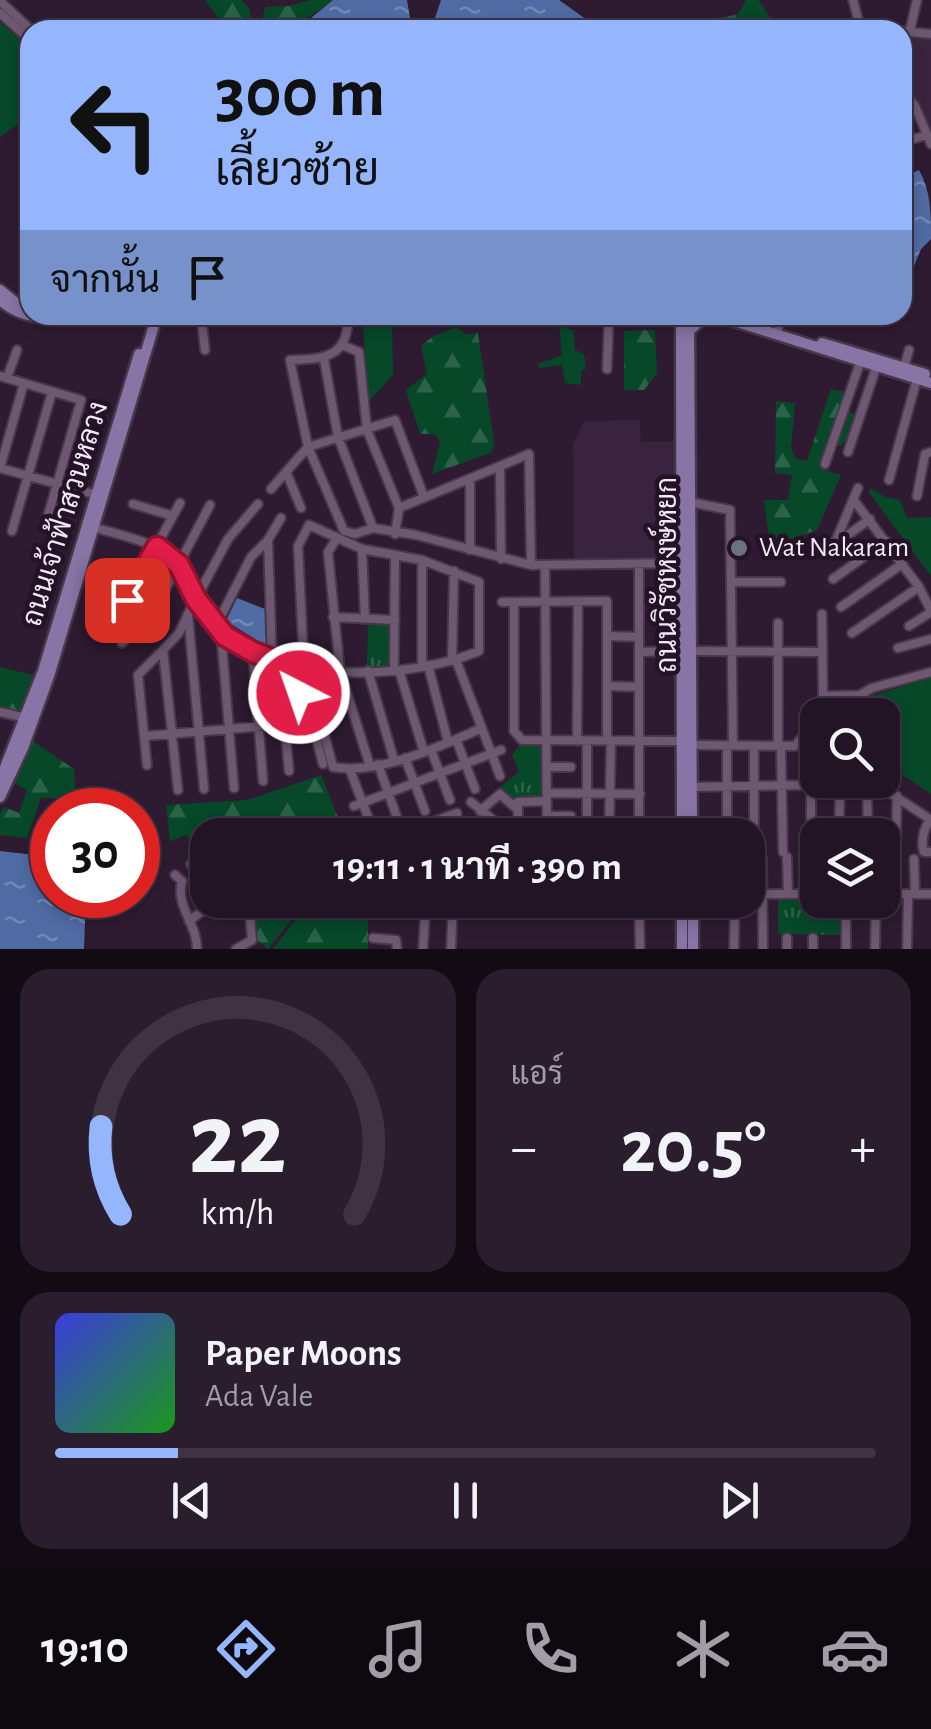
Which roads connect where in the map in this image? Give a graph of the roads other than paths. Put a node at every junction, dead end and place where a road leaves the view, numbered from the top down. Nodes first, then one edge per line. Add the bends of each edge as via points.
1 (0, 1) edge
2 (0, 13) edge
3 (20, 20) edge
4 (20, 31) edge
5 (912, 102) edge
6 (929, 139) edge
7 (151, 325) edge
8 (151, 325) edge
9 (202, 325) edge
10 (348, 325) edge
11 (609, 325) edge
12 (683, 325) edge
13 (747, 325) edge
14 (766, 325) edge
15 (779, 325) edge
16 (778, 329) junction
17 (342, 345) junction
18 (16, 350) dead end
19 (205, 350) dead end
20 (909, 350) dead end
21 (324, 359) junction
22 (860, 362) junction
23 (876, 368) junction
24 (904, 368) junction
25 (607, 369) dead end
26 (3, 378) edge
27 (917, 378) junction
28 (931, 379) edge
29 (24, 383) junction
30 (52, 392) junction
31 (367, 430) junction
32 (338, 437) junction
33 (685, 438) junction
34 (308, 447) junction
35 (848, 452) dead end
36 (931, 452) edge
37 (824, 464) dead end
38 (500, 466) junction
39 (0, 468) edge
40 (287, 474) junction
41 (28, 476) junction
42 (470, 480) junction
43 (890, 480) dead end
44 (56, 484) junction
45 (858, 488) dead end
46 (271, 489) dead end
47 (94, 494) junction
48 (917, 496) dead end
49 (424, 497) junction
50 (854, 499) junction
51 (690, 502) junction
52 (180, 503) dead end
53 (133, 504) dead end
54 (210, 504) dead end
55 (258, 504) dead end
56 (302, 508) dead end
57 (399, 508) junction
58 (173, 516) junction
59 (281, 518) dead end
60 (47, 519) dead end
61 (870, 519) junction
62 (94, 527) junction
63 (373, 528) junction
64 (12, 531) dead end
65 (395, 534) junction
66 (337, 538) junction
67 (268, 540) junction
68 (886, 542) junction
69 (834, 544) junction
70 (157, 547) junction
71 (362, 548) junction
72 (470, 550) junction
73 (824, 552) dead end
74 (395, 557) junction
75 (501, 559) junction
76 (422, 560) junction
77 (682, 563) junction
78 (639, 564) junction
79 (902, 564) junction
80 (179, 565) junction
81 (531, 565) junction
82 (546, 565) junction
83 (112, 569) dead end
84 (454, 571) junction
85 (74, 578) junction
86 (139, 578) junction
87 (834, 579) dead end
88 (731, 582) junction
89 (781, 582) dead end
90 (919, 587) junction
91 (97, 595) dead end
92 (196, 599) junction
93 (502, 602) dead end
94 (514, 602) junction
95 (545, 602) junction
96 (578, 602) junction
97 (686, 603) junction
98 (121, 605) junction
99 (841, 607) dead end
100 (931, 612) edge
101 (188, 614) junction
102 (822, 614) dead end
103 (334, 617) junction
104 (365, 620) junction
105 (395, 620) junction
106 (778, 623) dead end
107 (909, 626) dead end
108 (219, 629) junction
109 (852, 633) dead end
110 (608, 636) junction
111 (639, 637) junction
112 (931, 639) edge
113 (898, 648) dead end
114 (163, 650) junction
115 (733, 650) junction
116 (777, 650) junction
117 (686, 651) junction
118 (253, 652) junction
119 (639, 652) junction
120 (822, 652) junction
121 (454, 661) junction
122 (287, 663) junction
123 (425, 666) junction
124 (397, 670) junction
125 (340, 671) junction
126 (368, 671) junction
127 (931, 672) edge
128 (608, 686) junction
129 (639, 687) junction
130 (823, 696) joint
131 (0, 712) edge
132 (26, 718) junction
133 (312, 722) junction
134 (285, 724) junction
135 (258, 726) junction
136 (228, 728) junction
137 (480, 729) junction
138 (200, 731) junction
139 (171, 734) junction
140 (145, 736) junction
141 (800, 739) edge
142 (452, 741) junction
143 (547, 741) junction
144 (577, 741) junction
145 (587, 741) junction
146 (609, 741) junction
147 (639, 741) junction
148 (686, 743) junction
149 (730, 748) junction
150 (780, 748) junction
151 (501, 750) dead end
152 (428, 751) junction
153 (754, 751) dead end
154 (491, 755) junction
155 (405, 758) junction
156 (394, 760) junction
157 (147, 764) dead end
158 (323, 764) dead end
159 (465, 764) junction
160 (374, 765) junction
161 (547, 768) junction
162 (571, 768) dead end
163 (350, 770) junction
164 (289, 771) dead end
165 (440, 774) junction
166 (500, 776) dead end
167 (0, 780) edge
168 (263, 781) dead end
169 (414, 783) junction
170 (781, 785) junction
171 (800, 785) edge
172 (691, 786) junction
173 (727, 786) junction
174 (754, 786) junction
175 (234, 788) dead end
176 (474, 788) dead end
177 (204, 789) dead end
178 (178, 790) dead end
179 (388, 792) junction
180 (588, 793) junction
181 (610, 794) junction
182 (640, 794) junction
183 (0, 797) edge
184 (546, 797) junction
185 (900, 798) edge
186 (450, 800) dead end
187 (471, 802) dead end
188 (358, 805) junction
189 (687, 808) junction
190 (518, 810) junction
191 (425, 811) dead end
192 (480, 811) junction
193 (547, 816) joint
194 (571, 816) dead end
195 (365, 818) edge
196 (398, 818) edge
197 (490, 818) edge
198 (517, 818) edge
199 (588, 818) edge
200 (609, 818) edge
201 (639, 818) edge
202 (685, 818) edge
203 (689, 818) edge
204 (726, 818) edge
205 (754, 818) edge
206 (931, 819) edge
207 (931, 852) edge
208 (914, 859) dead end
209 (174, 875) dead end
210 (765, 894) edge
211 (788, 894) junction
212 (800, 894) edge
213 (900, 894) edge
214 (911, 894) junction
215 (931, 894) edge
216 (195, 918) edge
217 (250, 918) edge
218 (425, 918) edge
219 (452, 918) edge
220 (639, 918) edge
221 (682, 918) edge
222 (693, 918) edge
223 (735, 918) edge
224 (763, 918) edge
225 (846, 918) edge
226 (876, 918) edge
227 (190, 922) junction
228 (373, 938) dead end
229 (787, 938) dead end
230 (813, 938) dead end
231 (201, 948) edge
232 (236, 949) edge
233 (397, 949) edge
234 (423, 949) edge
235 (450, 949) edge
236 (640, 949) edge
237 (682, 949) edge
238 (693, 949) edge
239 (734, 949) edge
240 (762, 949) edge
241 (787, 949) edge
242 (813, 949) edge
243 (846, 949) edge
244 (875, 949) edge
245 (907, 949) edge

1 - 3 street
2 - 4 street
5 - 6 street
7 - 47 main road, ถนนเจ้าฟ้าสวนหลวง
8 - 62 main road, ถนนเจ้าฟ้าสวนหลวง
9 - 19 street
10 - 17 street
11 - 25 street
12 - 33 main road, ถนนวิรัชหงษ์หยก
13 - 22 main road
14 - 16 main road
15 - 16 street
16 - 24 main road
17 - 21 street
17 - 31 street via 359,352
18 - 26 street
20 - 24 street
21 - 32 street
21 - 34 street via 290,360
22 - 23 main road
22 - 37 street
23 - 27 main road
23 - 35 street
24 - 28 main road
26 - 29 street
27 - 28 main road
27 - 43 street
29 - 30 street
29 - 39 street
30 - 41 street
30 - 44 street via 81,400
31 - 32 street
31 - 49 street via 395,420
31 - 57 street
32 - 34 street
32 - 63 street
33 - 51 main road, ถนนวิรัชหงษ์หยก
33 - 77 main road, ถนนวิรัชหงษ์หยก
34 - 40 street
34 - 63 street via 344,531
36 - 48 street via 925,454
38 - 42 street
38 - 75 street
38 - 81 street via 530,454
39 - 41 street
40 - 46 street
40 - 56 street
41 - 44 street
41 - 64 street
42 - 49 street
42 - 72 street
44 - 47 street
44 - 60 street
45 - 50 street
47 - 85 main road, ถนนเจ้าฟ้าสวนหลวง
49 - 57 street
50 - 61 street
50 - 69 street
51 - 88 street via 730,510
51 - 97 main road, ถนนวิรัชหงษ์หยก
52 - 58 street
53 - 58 street
54 - 80 street
55 - 92 street via 228,539
57 - 65 street
58 - 70 street
59 - 67 street
61 - 68 street
61 - 69 street
62 - 70 street
62 - 85 main road, ถนนเจ้าฟ้าสวนหลวง
63 - 65 street
65 - 72 street
66 - 71 street
66 - 103 street via 328,552
66 - 122 street via 310,526 298,546
67 - 108 street via 251,557
67 - 122 street
68 - 79 street
68 - 87 street
69 - 73 street
70 - 80 street
70 - 86 street
71 - 74 street
71 - 104 street
72 - 75 street
74 - 76 street
74 - 105 street
75 - 81 street
76 - 84 street
76 - 123 street
77 - 78 street
77 - 97 main road, ถนนวิรัชหงษ์หยก
78 - 82 street
78 - 111 street
79 - 90 street
79 - 99 street
80 - 92 street
80 - 98 street via 151,617 122,644 113,612
81 - 82 street
82 - 95 street
83 - 86 street
84 - 121 street
84 - 121 street via 479,582 479,651
85 - 132 main road, ถนนเจ้าฟ้าสวนหลวง
85 - 183 main road, ถนนเจ้าฟ้าสวนหลวง via 49,676
86 - 98 street
88 - 89 street
88 - 115 street
90 - 100 street
90 - 109 street
91 - 98 street
92 - 101 street
92 - 108 street
93 - 94 street
94 - 95 street
94 - 143 street via 514,731 522,740
95 - 96 street
95 - 143 street
96 - 110 street via 608,601
96 - 144 street
97 - 117 main road, ถนนวิรัชหงษ์หยก
100 - 107 street
101 - 114 street
101 - 138 street
102 - 120 street
103 - 104 street
103 - 125 street
104 - 105 street
105 - 124 street
106 - 116 street
108 - 118 street
108 - 136 street
110 - 111 street
110 - 128 street
111 - 119 street
112 - 113 street
114 - 139 street
114 - 140 street via 138,675
115 - 116 street
115 - 117 street
115 - 149 street
116 - 120 street
116 - 150 street
117 - 119 street
117 - 148 main road, ถนนวิรัชหงษ์หยก
118 - 122 street
118 - 135 street
119 - 129 street
120 - 130 street
121 - 123 street
121 - 137 street
122 - 125 street
122 - 133 street
122 - 134 street
122 - 163 street via 321,722 333,767
123 - 124 street
123 - 142 street
124 - 126 street
124 - 152 street
125 - 126 street
125 - 160 street
126 - 156 street
127 - 130 street via 860,695
128 - 129 street
128 - 146 street
129 - 147 street
131 - 132 street
132 - 167 main road, ถนนเจ้าฟ้าสวนหลวง
133 - 134 street
133 - 158 street
134 - 135 street
134 - 164 street
135 - 136 street
135 - 168 street
136 - 138 street
136 - 175 street
137 - 142 street
137 - 154 street
138 - 139 street
138 - 177 street
139 - 140 street
139 - 178 street
140 - 157 street
141 - 150 street
142 - 152 street
142 - 159 street
143 - 144 street
143 - 161 street
144 - 145 street
145 - 146 street
145 - 180 street
146 - 147 street
146 - 181 street
147 - 148 street
147 - 182 street
148 - 149 street
148 - 172 main road, ถนนวิรัชหงษ์หยก
148 - 189 main road, ถนนวิรัชหงษ์หยก
149 - 150 street
149 - 173 street
150 - 170 street
151 - 154 street
152 - 155 street
152 - 165 street
153 - 174 street
154 - 159 street
154 - 166 street
155 - 156 street
155 - 169 street
156 - 160 street
159 - 165 street
159 - 176 street
160 - 163 street
160 - 179 street
161 - 162 street
161 - 184 street
163 - 188 street
165 - 169 street
165 - 186 street
169 - 179 street
169 - 191 street
170 - 171 street
170 - 174 street
170 - 211 street
172 - 173 street
172 - 189 main road, ถนนวิรัชหงษ์หยก
173 - 174 street
173 - 204 street
174 - 205 street
179 - 188 street
179 - 196 street
180 - 181 street
180 - 184 street
180 - 199 street
181 - 182 street
181 - 200 street
182 - 201 street
184 - 190 street via 518,802
184 - 193 street
185 - 206 street
187 - 192 street
188 - 195 street
189 - 202 main road, ถนนวิรัชหงษ์หยก
189 - 203 main road, ถนนวิรัชหงษ์หยก
190 - 192 street via 500,794
190 - 198 street
192 - 197 street
193 - 194 street
206 - 207 street via 922,848
208 - 214 street
209 - 227 street via 182,880 178,896
210 - 211 street
211 - 212 street
213 - 214 street
214 - 215 street
214 - 245 street
216 - 227 street
217 - 232 street via 252,940
218 - 234 street
219 - 235 street
220 - 236 street
221 - 237 main road
222 - 238 main road
223 - 239 street
224 - 240 street
225 - 243 street
226 - 244 street
227 - 231 street
228 - 233 street via 396,940
229 - 241 street
230 - 242 street

